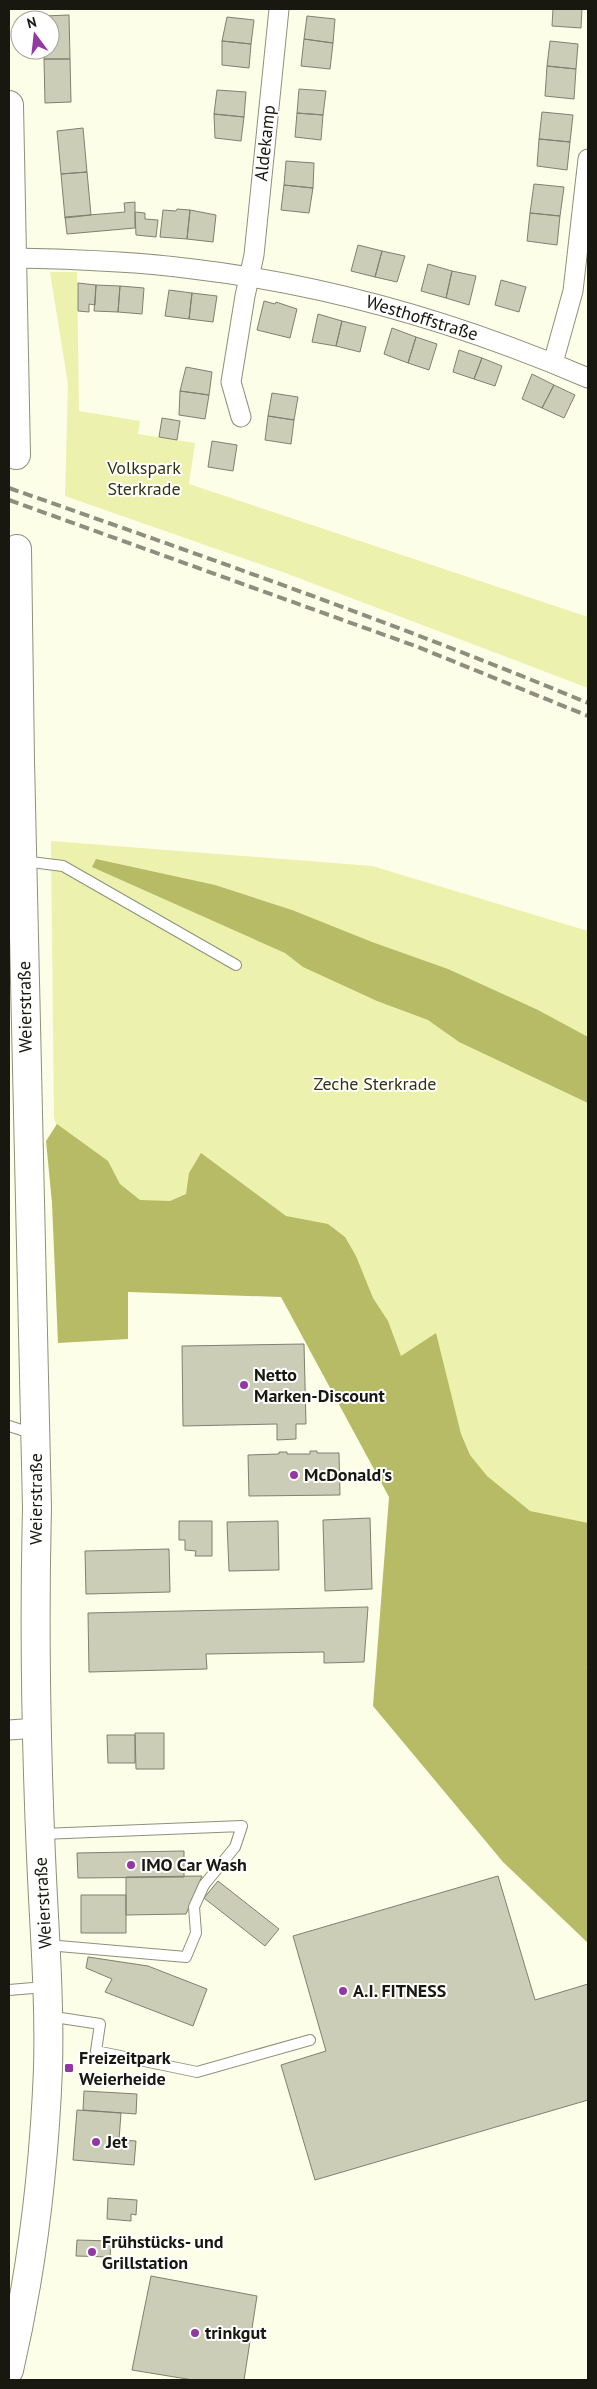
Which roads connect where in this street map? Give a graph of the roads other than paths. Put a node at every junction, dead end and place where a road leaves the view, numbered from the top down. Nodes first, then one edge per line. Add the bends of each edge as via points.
1 (279, 9) edge
2 (9, 105) edge
3 (588, 159) edge
4 (12, 258) junction
5 (250, 277) junction
6 (553, 363) junction
7 (588, 378) edge
8 (241, 417) dead end
9 (16, 455) dead end
10 (17, 549) dead end
11 (22, 860) junction
12 (236, 965) dead end
13 (9, 1426) edge
14 (35, 1434) junction
15 (37, 1728) junction
16 (9, 1730) edge
17 (40, 1834) junction
18 (46, 1945) junction
19 (47, 1987) junction
20 (9, 1990) edge
21 (47, 2016) junction
22 (310, 2040) dead end
23 (9, 2370) edge

1 - 5 street, Aldekamp
2 - 4 main road
3 - 6 street via 573,291
4 - 5 street, Westhoffstraße via 101,260
4 - 9 main road
5 - 6 street, Westhoffstraße via 355,298 421,316
5 - 8 street via 231,382
6 - 7 street, Westhoffstraße
10 - 11 main road, Weierstraße
11 - 12 lane via 63,866
11 - 14 main road, Weierstraße
13 - 14 lane, Weierstraße
14 - 15 main road, Weierstraße
15 - 16 street
15 - 17 main road, Weierstraße
17 - 18 main road, Weierstraße
17 - 18 lane via 242,1826 236,1847 204,1885 194,1907 196,1933 186,1957
18 - 19 main road, Weierstraße
19 - 20 lane
19 - 21 main road, Weierstraße
21 - 22 lane via 100,2024 96,2051 197,2072
21 - 23 main road, Weierstraße via 48,2066 42,2174 22,2308

